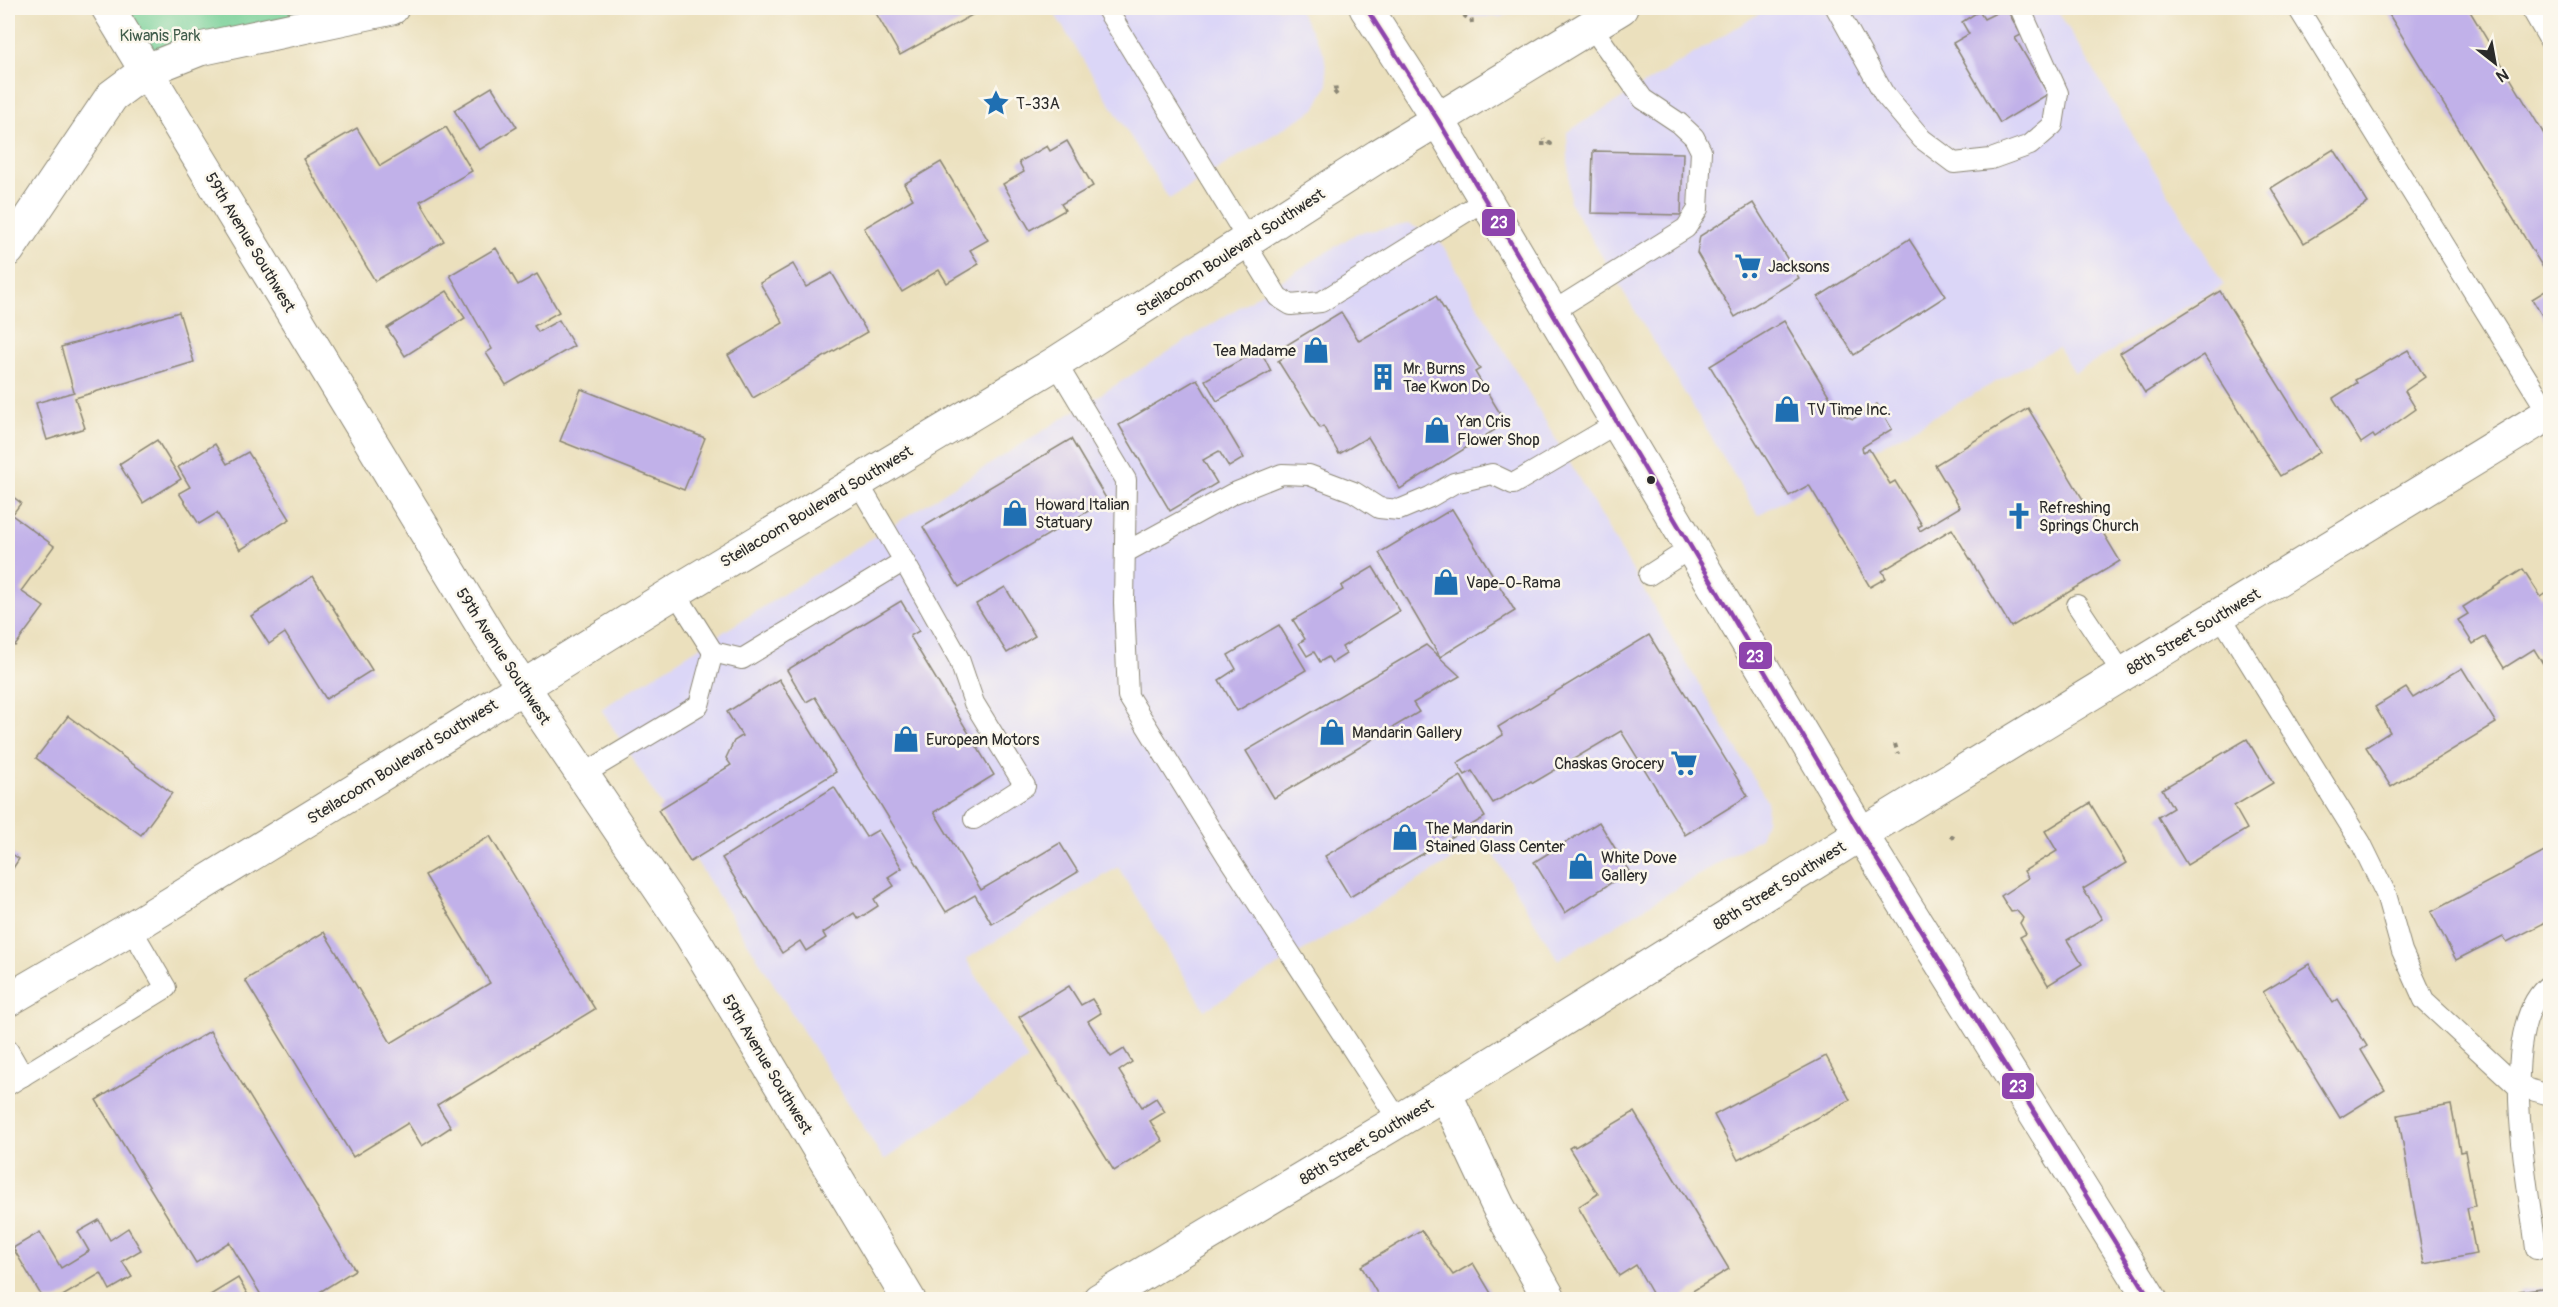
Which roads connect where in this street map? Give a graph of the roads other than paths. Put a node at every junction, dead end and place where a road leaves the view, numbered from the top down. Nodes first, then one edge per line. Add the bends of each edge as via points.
1 (108, 8) edge
2 (392, 8) edge
3 (1106, 8) edge
4 (1366, 8) edge
5 (1621, 8) edge
6 (1836, 8) edge
7 (2020, 8) edge
8 (2298, 8) edge
9 (2531, 8) edge
10 (1591, 26) junction
11 (2550, 41) edge
12 (147, 70) junction
13 (1438, 120) junction
14 (1485, 200) junction
15 (1246, 242) junction
16 (8, 250) edge
17 (1552, 312) junction
18 (1056, 363) junction
19 (2550, 414) edge
20 (1617, 423) junction
21 (857, 481) junction
22 (1691, 548) junction
23 (1126, 552) junction
24 (904, 561) junction
25 (1649, 575) dead end
26 (675, 591) junction
27 (2077, 605) dead end
28 (2220, 615) junction
29 (713, 652) junction
30 (2123, 674) junction
31 (522, 687) junction
32 (582, 775) junction
33 (974, 819) dead end
34 (1861, 834) junction
35 (131, 928) junction
36 (2550, 984) edge
37 (8, 1000) edge
38 (8, 1050) edge
39 (15, 1081) edge
40 (2517, 1086) junction
41 (1445, 1093) junction
42 (2550, 1095) edge
43 (1399, 1121) junction
44 (2536, 1249) dead end
45 (1110, 1297) edge
46 (909, 1299) edge
47 (1550, 1299) edge
48 (2151, 1299) edge

1 - 12 street, 59th Avenue Southwest
2 - 12 street via 200,49
3 - 15 lane
4 - 13 street
5 - 10 street, Steilacoom Boulevard Southwest
6 - 7 lane via 1884,94 1922,139 1954,163 1991,159 2030,145 2053,125 2058,93
8 - 19 lane
9 - 11 lane
10 - 13 street, Steilacoom Boulevard Southwest
10 - 17 lane via 1643,99 1694,137 1701,151 1698,210 1686,228
12 - 16 street via 112,96
12 - 31 street, 59th Avenue Southwest
13 - 14 street
13 - 15 street, Steilacoom Boulevard Southwest
14 - 15 lane via 1321,302 1291,305 1278,297
14 - 17 street
15 - 18 street, Steilacoom Boulevard Southwest
17 - 20 street
18 - 21 street, Steilacoom Boulevard Southwest
18 - 23 lane via 1126,480
19 - 28 street, 88th Street Southwest
20 - 22 street
20 - 23 lane via 1513,484 1492,474 1482,476 1454,483 1400,510 1379,508 1354,492 1310,475 1282,474 1232,494
21 - 24 lane
21 - 26 street, Steilacoom Boulevard Southwest
22 - 25 lane
22 - 34 street
23 - 43 lane via 1128,696
24 - 29 lane via 742,659
24 - 33 lane via 959,658 974,704 1025,786
26 - 29 lane
26 - 31 street, Steilacoom Boulevard Southwest
27 - 30 lane
28 - 30 street, 88th Street Southwest
28 - 40 lane via 2361,843 2386,894 2402,951 2424,1000
29 - 32 lane via 699,705
30 - 34 street, 88th Street Southwest
31 - 32 street, 59th Avenue Southwest
31 - 35 street, Steilacoom Boulevard Southwest
32 - 46 street, 59th Avenue Southwest via 691,935
34 - 41 street, 88th Street Southwest
34 - 48 street
35 - 37 street, Steilacoom Boulevard Southwest
35 - 39 lane via 166,988
36 - 40 lane via 2541,991 2520,1039
38 - 39 lane
40 - 42 lane
40 - 44 lane
41 - 43 street, 88th Street Southwest
41 - 47 street via 1498,1206
43 - 45 street, 88th Street Southwest

